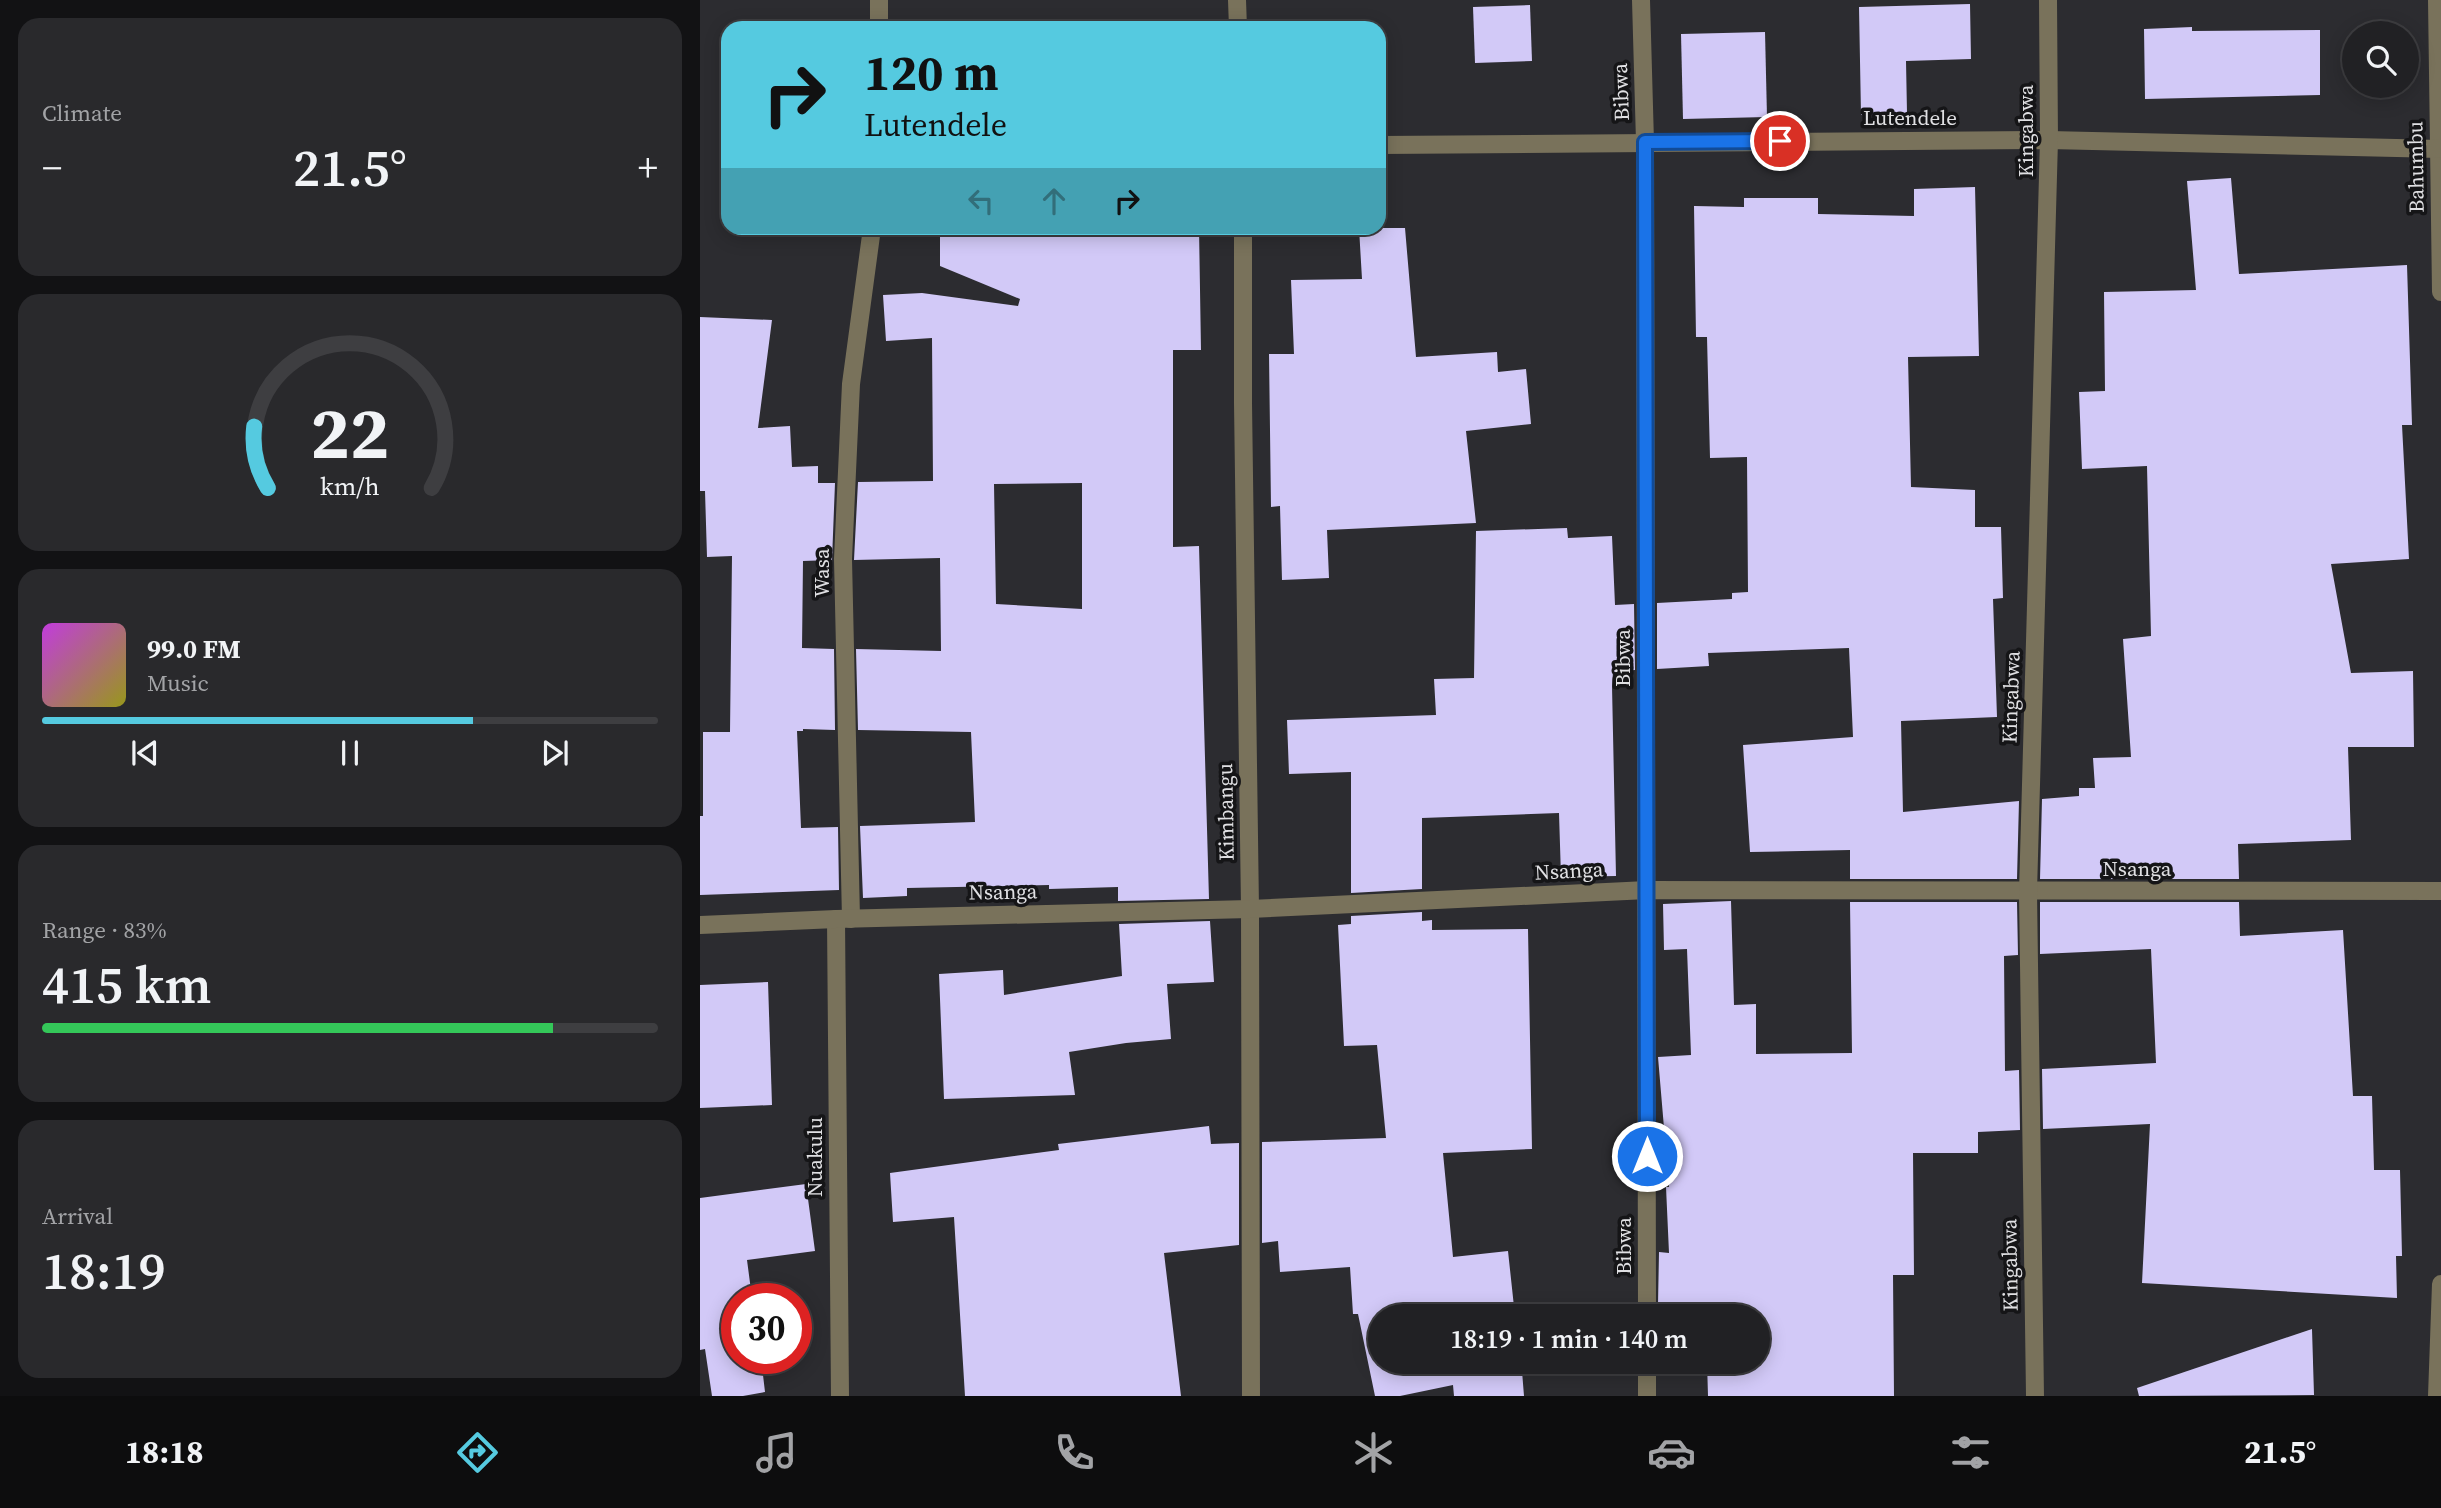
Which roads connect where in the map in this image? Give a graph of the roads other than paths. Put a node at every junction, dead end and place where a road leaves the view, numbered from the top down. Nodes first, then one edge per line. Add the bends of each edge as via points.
1 (879, 0) edge
2 (1237, 0) edge
3 (1641, 0) edge
4 (2048, 0) edge
5 (2437, 0) edge
6 (879, 21) edge
7 (1238, 21) edge
8 (2049, 140) junction
9 (1645, 142) junction
10 (1386, 145) edge
11 (2439, 149) edge
12 (871, 235) edge
13 (1243, 235) edge
14 (2441, 292) edge
15 (1647, 890) junction
16 (2441, 891) edge
17 (2028, 892) junction
18 (1250, 909) junction
19 (844, 919) junction
20 (700, 925) edge
21 (2441, 1284) edge
22 (1647, 1304) edge
23 (1647, 1374) edge
24 (840, 1396) edge
25 (1251, 1396) edge
26 (1647, 1396) edge
27 (2035, 1396) edge
28 (2437, 1396) edge

1 - 6 street
2 - 7 street
3 - 9 street, Bibwa
4 - 8 street, Kingabwa
5 - 11 street, Bahumbu
8 - 9 street, Lutendele
8 - 11 street, Lutendele
8 - 17 street, Kingabwa
9 - 10 street, Lutendele
9 - 15 street, Bibwa
11 - 14 street, Bahumbu
12 - 19 street, Wasa via 851,384 843,559
13 - 18 street, Kimbangu
15 - 17 street, Nsanga
15 - 18 street, Nsanga
15 - 22 street, Bibwa
16 - 17 street, Nsanga
17 - 27 street, Kingabwa
18 - 19 street, Nsanga
18 - 25 street, Kimbangu
19 - 20 street, Nsanga
19 - 24 street, Nuakulu
21 - 28 street
23 - 26 street

